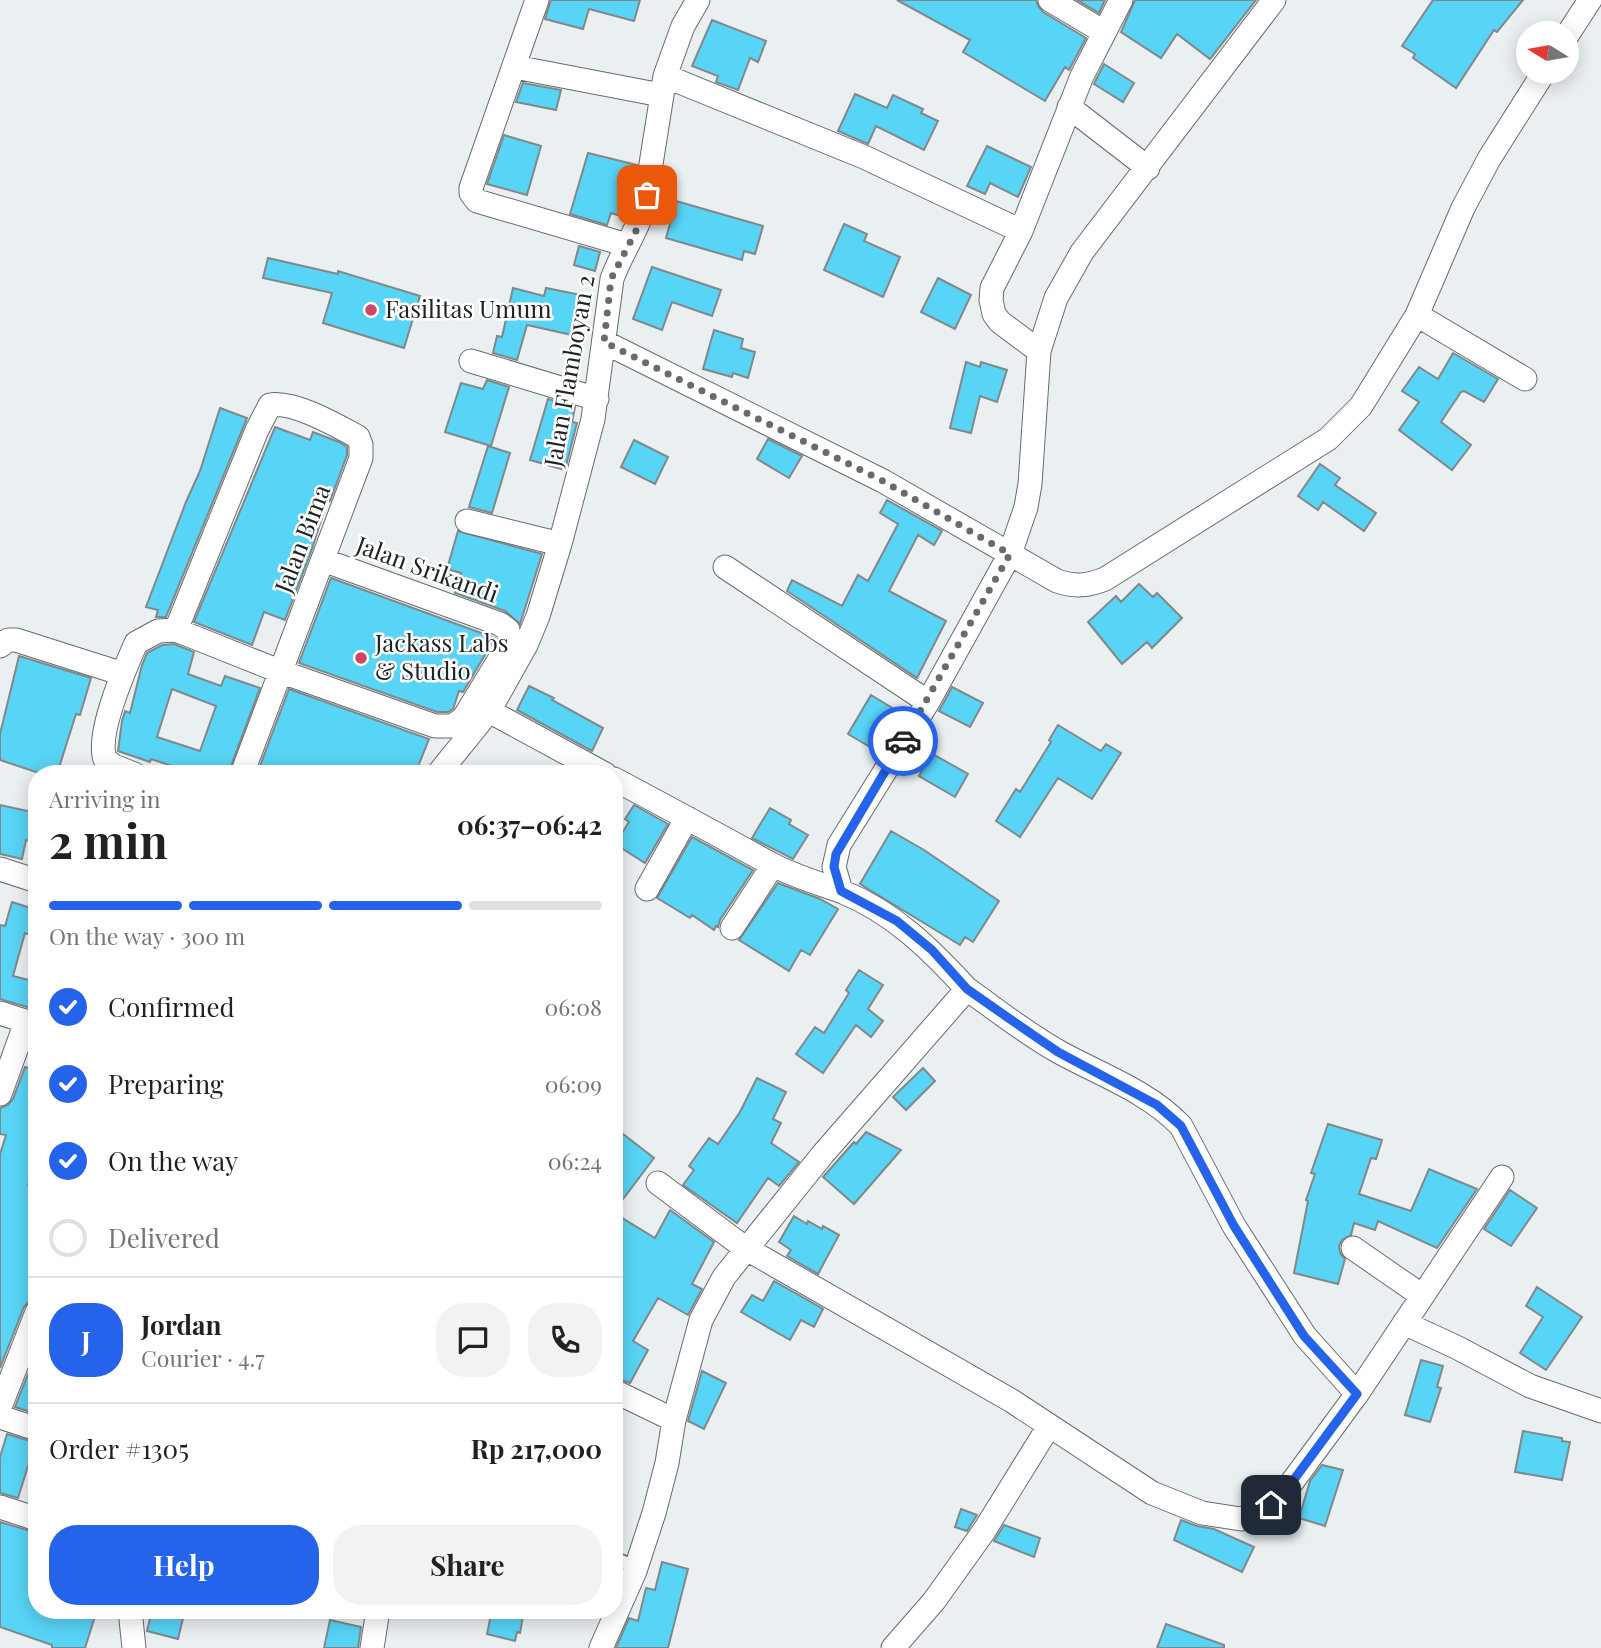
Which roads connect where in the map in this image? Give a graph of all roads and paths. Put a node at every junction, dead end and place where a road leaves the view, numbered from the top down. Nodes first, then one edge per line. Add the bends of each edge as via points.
1 (537, 0) edge
2 (698, 0) edge
3 (1050, 0) edge
4 (1121, 0) edge
5 (1274, 0) edge
6 (1589, 0) edge
7 (1601, 10) edge
8 (1576, 21) edge
9 (1104, 32) junction
10 (515, 67) junction
11 (1536, 84) edge
12 (663, 85) junction
13 (1069, 107) junction
14 (1148, 168) junction
15 (1021, 231) junction
16 (627, 245) junction
17 (1418, 315) junction
18 (604, 342) junction
19 (1039, 351) junction
20 (471, 361) dead end
21 (1525, 379) dead end
22 (597, 399) junction
23 (467, 521) dead end
24 (560, 544) junction
25 (1010, 554) junction
26 (324, 561) junction
27 (725, 567) dead end
28 (176, 630) junction
29 (0, 646) edge
30 (279, 671) junction
31 (123, 674) junction
32 (928, 702) junction
33 (489, 711) junction
34 (113, 765) edge
35 (245, 765) edge
36 (445, 765) edge
37 (588, 765) edge
38 (623, 784) edge
39 (687, 818) junction
40 (773, 865) junction
41 (0, 869) edge
42 (28, 878) edge
43 (647, 889) dead end
44 (841, 891) junction
45 (732, 928) dead end
46 (967, 989) junction
47 (0, 1013) edge
48 (28, 1023) edge
49 (28, 1031) edge
50 (0, 1094) edge
51 (1502, 1177) dead end
52 (659, 1183) dead end
53 (745, 1248) junction
54 (1353, 1248) dead end
55 (1422, 1295) junction
56 (1404, 1324) junction
57 (28, 1334) edge
58 (1357, 1394) junction
59 (623, 1395) edge
60 (0, 1407) edge
61 (1601, 1410) edge
62 (0, 1417) edge
63 (674, 1420) junction
64 (28, 1426) edge
65 (1049, 1426) junction
66 (0, 1507) edge
67 (28, 1516) edge
68 (623, 1562) edge
69 (636, 1567) junction
70 (623, 1597) edge
71 (131, 1619) edge
72 (377, 1619) edge
73 (614, 1619) edge
74 (134, 1648) edge
75 (372, 1648) edge
76 (601, 1648) edge
77 (893, 1648) edge

1 - 10 street
2 - 12 street, Jalan Flamboyan 2 via 683,26
3 - 9 street
4 - 9 street
5 - 14 street
6 - 7 street
6 - 8 street
9 - 13 street
10 - 12 street
10 - 16 street via 471,188 473,198
11 - 17 street via 1463,208
12 - 15 street via 863,157
12 - 16 street, Jalan Flamboyan 2 via 644,208
13 - 14 street
13 - 15 street
14 - 19 street via 1068,276
15 - 19 street via 990,300 1000,322
16 - 18 street, Jalan Flamboyan 2 via 611,279
17 - 21 street
17 - 25 street via 1360,406 1328,439 1105,579 1070,585
18 - 22 street, Jalan Flamboyan 2
18 - 25 street via 883,481
19 - 25 street via 1030,484
20 - 22 street
22 - 24 street, Jalan Flamboyan 2
23 - 24 street
24 - 33 street, Jalan Flamboyan 2 via 526,645
25 - 32 street
26 - 28 street, Jalan Bima via 361,458 361,445 358,437 316,416 270,405
26 - 30 street, Jalan Bima
26 - 30 street, Jalan Srikandi via 500,624 508,630 510,642 463,719 452,726 435,726
27 - 32 street
28 - 30 street
28 - 31 street via 158,631 136,643
29 - 31 street via 16,640
30 - 35 street, Jalan Bima
31 - 34 street via 102,741 105,759
32 - 44 street via 839,845 834,867
33 - 36 street, Jalan Flamboyan 2
33 - 37 street
38 - 39 street
39 - 40 street
39 - 43 street
40 - 44 street
40 - 45 street
41 - 42 street
44 - 46 street via 897,921 932,950
46 - 53 street
46 - 58 street via 1058,1052 1170,1114 1304,1336
47 - 48 street
49 - 50 street
51 - 55 street
52 - 53 street
53 - 63 street via 701,1320
53 - 65 street
54 - 55 street
55 - 56 street
56 - 58 street
56 - 61 street via 1530,1386
57 - 60 street
58 - 65 street via 1284,1493 1257,1515 1241,1519 1202,1513 1152,1493
59 - 63 street
62 - 64 street
63 - 69 street via 667,1463
65 - 77 street via 956,1571
66 - 67 street
68 - 69 lane
69 - 70 street
71 - 74 street
72 - 75 street
73 - 76 street

